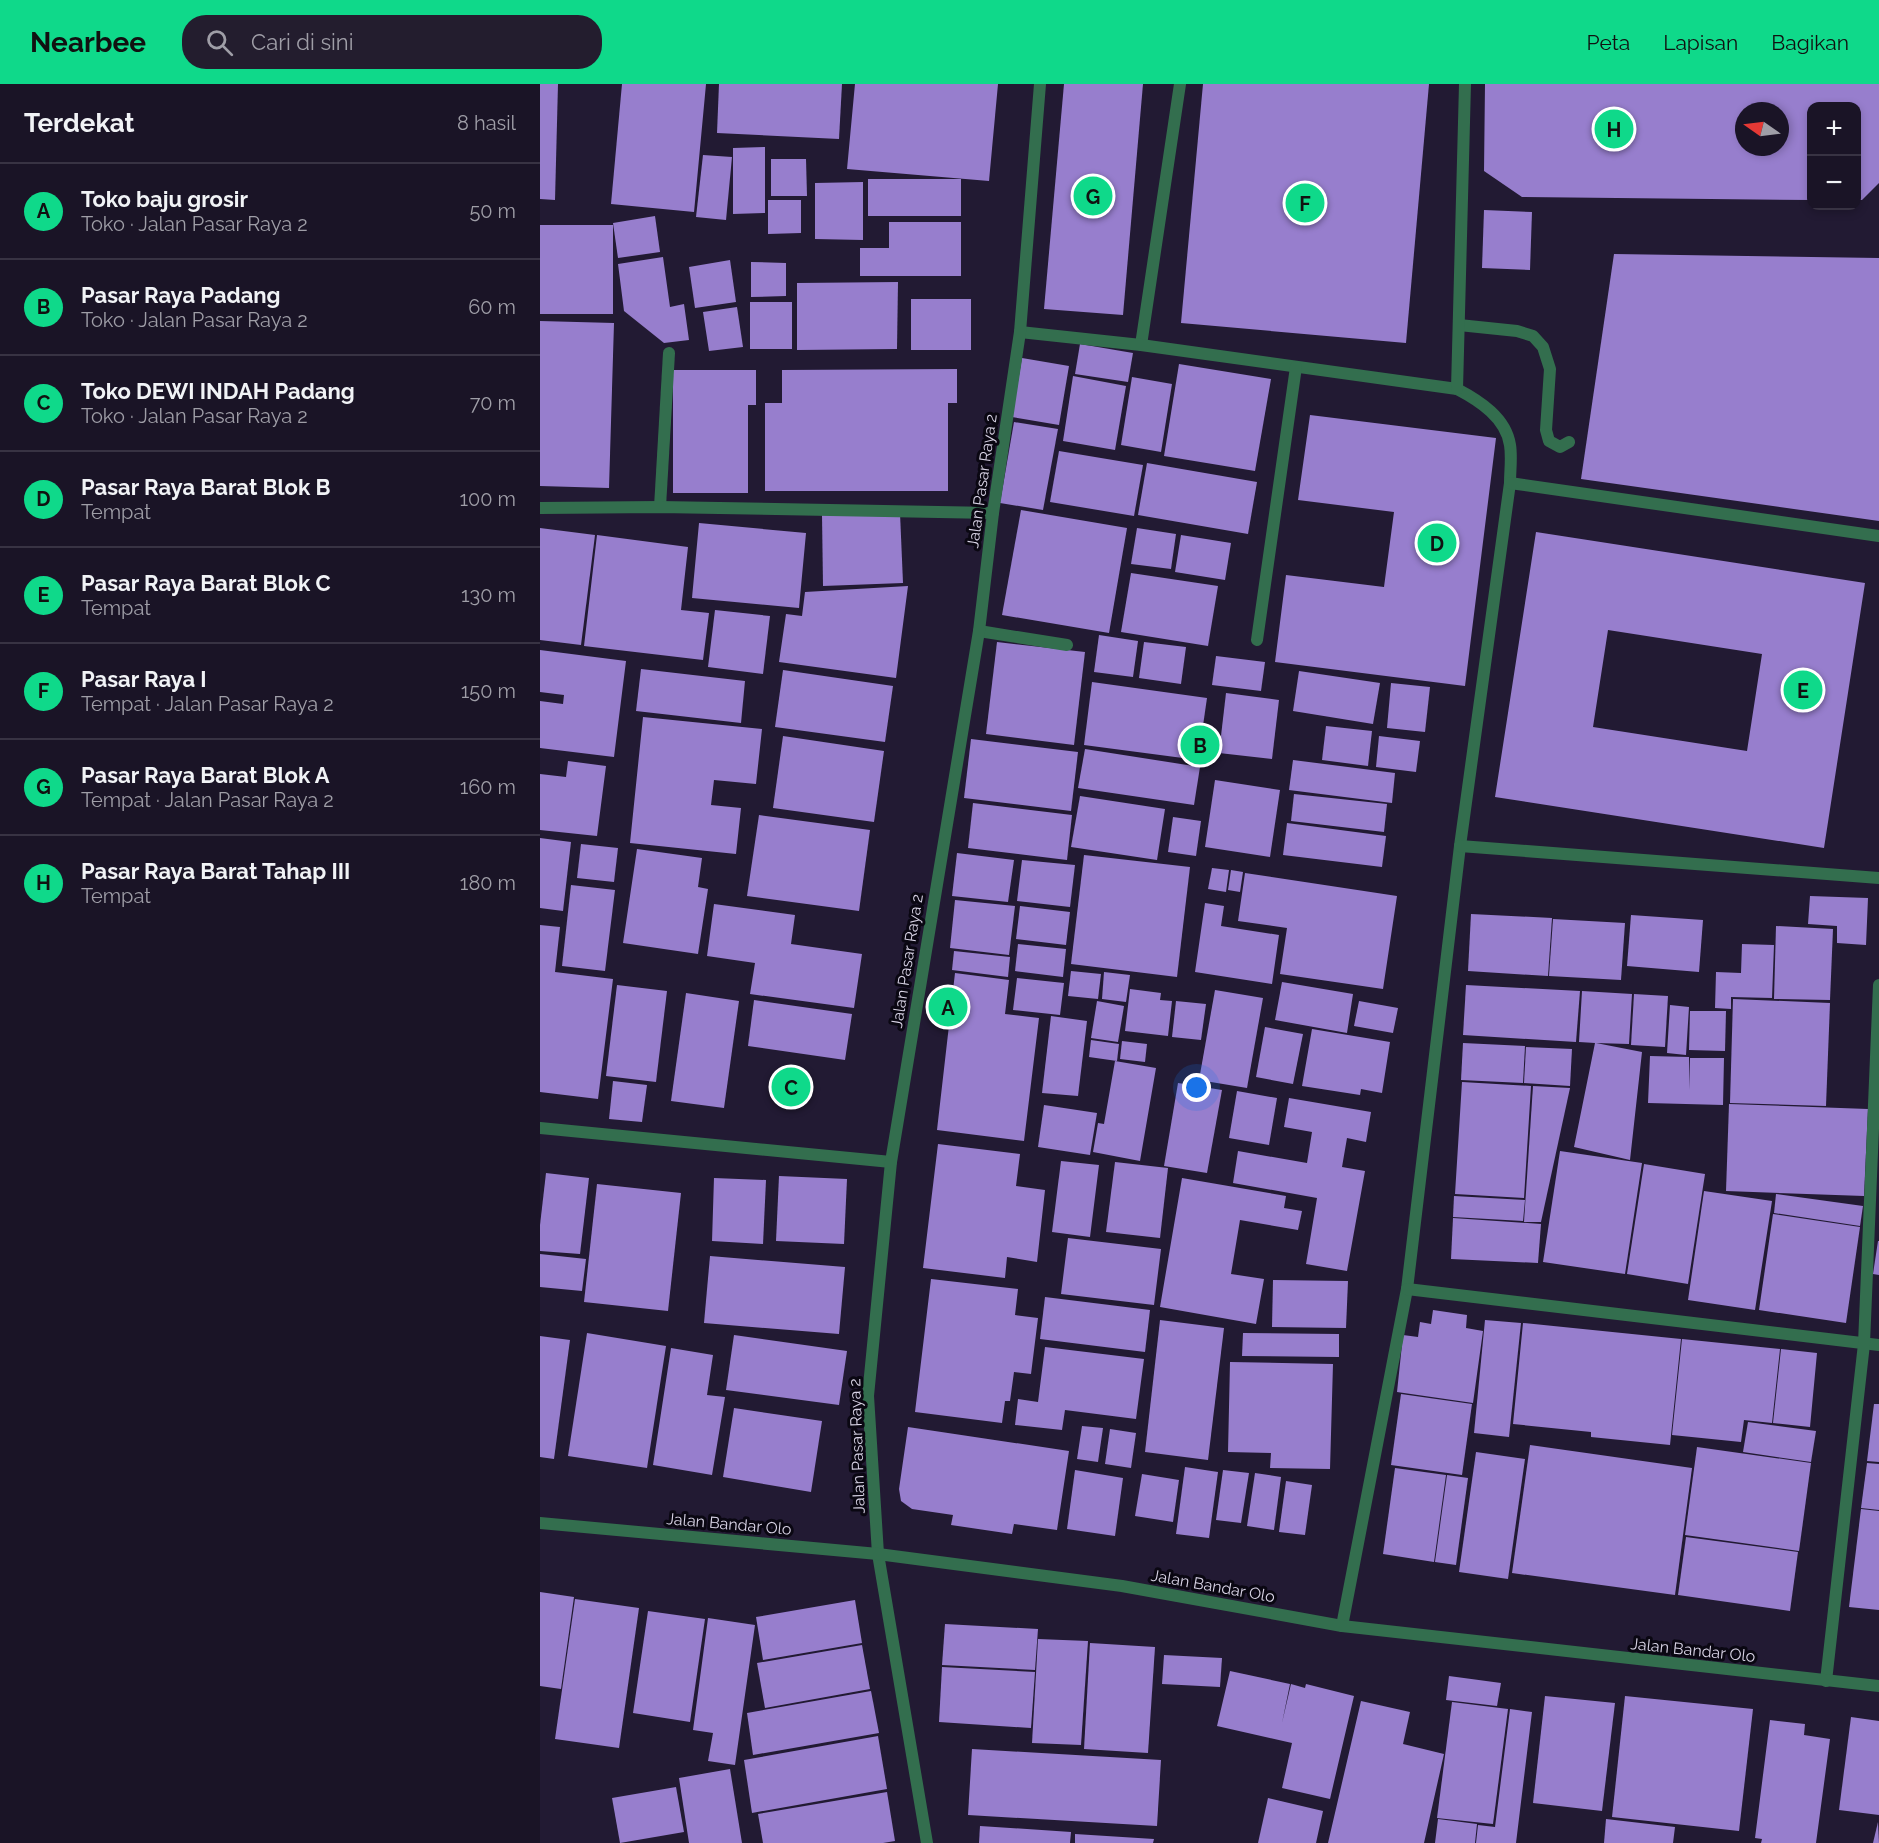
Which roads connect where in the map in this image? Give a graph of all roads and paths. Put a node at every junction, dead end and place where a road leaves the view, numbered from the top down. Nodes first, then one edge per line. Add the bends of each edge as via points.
1 (1040, 84) edge
2 (1180, 84) edge
3 (1465, 84) edge
4 (1459, 325) junction
5 (1020, 332) junction
6 (1141, 345) junction
7 (669, 353) dead end
8 (1296, 367) junction
9 (1457, 389) junction
10 (1569, 442) dead end
11 (1510, 483) junction
12 (660, 507) junction
13 (540, 508) edge
14 (993, 513) junction
15 (1879, 536) edge
16 (979, 631) junction
17 (1257, 640) dead end
18 (1067, 645) dead end
19 (1460, 846) junction
20 (1879, 878) edge
21 (1879, 985) edge
22 (1878, 1046) edge
23 (540, 1128) edge
24 (891, 1162) junction
25 (1407, 1288) junction
26 (1864, 1344) junction
27 (1879, 1345) edge
28 (540, 1523) edge
29 (878, 1554) junction
30 (1342, 1626) junction
31 (1826, 1681) junction
32 (1879, 1686) edge
33 (927, 1843) edge

1 - 5 street, Jalan Pasar Raya 2
2 - 6 street
3 - 4 street
4 - 9 street
4 - 10 street via 1533,336 1543,347 1550,369 1546,429 1549,441 1560,447
5 - 6 street
5 - 14 street, Jalan Pasar Raya 2
6 - 8 street
7 - 12 street
8 - 9 street
8 - 17 street
9 - 11 street via 1478,400 1502,422 1510,444
11 - 15 street
11 - 19 street
12 - 13 street
12 - 14 street
14 - 16 street, Jalan Pasar Raya 2
16 - 18 street
16 - 24 street, Jalan Pasar Raya 2
19 - 20 street
19 - 25 street
21 - 22 street
22 - 26 street
23 - 24 street
24 - 29 street, Jalan Pasar Raya 2 via 868,1396
25 - 26 street
25 - 30 street
26 - 27 street
26 - 31 street
28 - 29 street, Jalan Bandar Olo
29 - 30 street, Jalan Bandar Olo via 1122,1586
29 - 33 street, Jalan Pasar Raya 2
30 - 31 street, Jalan Bandar Olo
31 - 32 street, Jalan Bandar Olo

